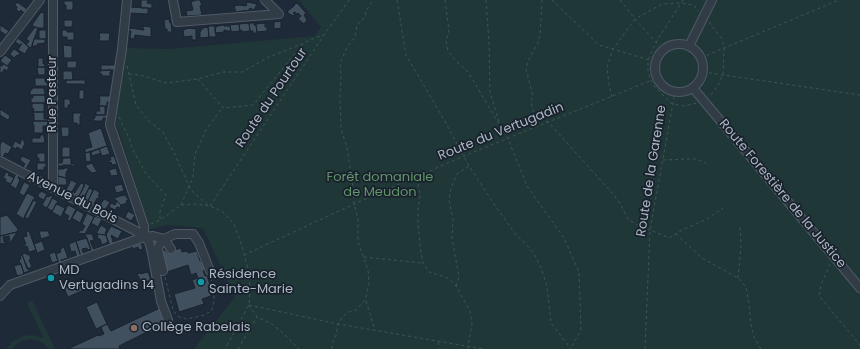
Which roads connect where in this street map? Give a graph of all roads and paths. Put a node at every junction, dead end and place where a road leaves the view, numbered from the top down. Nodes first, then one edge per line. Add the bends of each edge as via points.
1 (40, 0) edge
2 (53, 0) edge
3 (127, 0) edge
4 (173, 0) edge
5 (265, 0) edge
6 (349, 0) edge
7 (374, 0) edge
8 (397, 0) edge
9 (445, 0) edge
10 (486, 0) edge
11 (542, 0) edge
12 (552, 0) edge
13 (620, 0) edge
14 (660, 0) edge
15 (683, 0) edge
16 (712, 0) edge
17 (839, 0) edge
18 (680, 3) junction
19 (662, 4) junction
20 (704, 15) junction
21 (635, 19) junction
22 (324, 35) junction
23 (656, 42) junction
24 (302, 44) junction
25 (689, 46) junction
26 (724, 48) junction
27 (613, 49) junction
28 (663, 50) junction
29 (0, 52) edge
30 (700, 56) junction
31 (652, 60) junction
32 (125, 61) dead end
33 (703, 72) junction
34 (129, 74) junction
35 (723, 75) junction
36 (198, 79) junction
37 (654, 80) junction
38 (693, 88) junction
39 (675, 92) junction
40 (860, 95) edge
41 (612, 97) junction
42 (672, 104) junction
43 (223, 108) junction
44 (119, 117) dead end
45 (549, 122) junction
46 (499, 124) junction
47 (508, 138) junction
48 (464, 156) junction
49 (662, 160) junction
50 (0, 161) edge
51 (706, 163) dead end
52 (469, 166) junction
53 (417, 177) junction
54 (189, 186) junction
55 (51, 187) junction
56 (354, 204) junction
57 (181, 205) junction
58 (210, 206) junction
59 (722, 208) dead end
60 (160, 220) junction
61 (740, 225) dead end
62 (144, 226) junction
63 (650, 230) junction
64 (676, 234) junction
65 (144, 237) junction
66 (164, 239) junction
67 (171, 249) dead end
68 (244, 255) junction
69 (833, 256) junction
70 (364, 257) junction
71 (423, 263) junction
72 (163, 271) joint
73 (210, 271) joint
74 (738, 278) junction
75 (456, 286) junction
76 (860, 288) edge
77 (0, 296) edge
78 (365, 300) junction
79 (249, 305) junction
80 (257, 317) junction
81 (168, 320) dead end
82 (338, 324) junction
83 (375, 331) junction
84 (438, 341) junction
85 (860, 345) edge
86 (468, 346) junction
87 (225, 349) edge
88 (238, 349) edge
89 (299, 349) edge
90 (332, 349) edge
91 (440, 349) edge
92 (468, 349) edge
93 (484, 349) edge
94 (571, 349) edge
95 (645, 349) edge
96 (761, 349) edge

1 - 29 street
2 - 55 street, Rue Pasteur
3 - 62 street via 110,125
4 - 5 street via 177,22 279,14
6 - 22 path, Route du Pourtour
7 - 56 path via 365,17 357,25 355,37 347,47 340,64 341,128 347,148
8 - 48 path via 406,55
9 - 46 path via 449,31 446,41 448,51 468,72
10 - 46 path via 490,92
11 - 45 path via 540,35 526,69 533,96 533,111
12 - 27 path via 599,45
13 - 21 path
14 - 19 path
15 - 18 path
16 - 20 street
17 - 26 path
18 - 19 path
18 - 20 path via 693,4
18 - 23 path
19 - 21 path
20 - 25 street
20 - 26 path via 722,39
21 - 23 path
21 - 27 path
22 - 24 path
22 - 58 path, Route du Pourtour
23 - 28 path
23 - 31 path
24 - 36 path via 269,57 242,72 223,72
24 - 43 path via 254,105
25 - 28 street via 675,44
25 - 30 street
26 - 30 path
26 - 35 path
27 - 31 path
27 - 41 path via 607,66
28 - 31 street
30 - 33 street
31 - 37 street via 655,68
31 - 37 path via 647,67
32 - 34 path
33 - 35 path
33 - 38 street via 700,81
34 - 36 path via 166,84
34 - 54 path via 136,105 149,121 163,132
35 - 40 path
36 - 43 path
37 - 39 street
37 - 41 path, Route du Vertugadin
37 - 42 path via 658,91
38 - 39 street
38 - 69 street, Route Forestière de la Justice
39 - 42 path, Route de la Garenne
41 - 45 path, Route du Vertugadin
42 - 49 path, Route de la Garenne
43 - 54 path via 206,130 195,154 193,177
44 - 60 path via 146,174 166,196 160,211
45 - 47 path, Route du Vertugadin
45 - 63 path via 613,194 628,219
46 - 47 path
47 - 48 path, Route du Vertugadin
47 - 94 path via 526,186 564,238 579,272 581,330
48 - 52 path
48 - 53 path, Route du Vertugadin
49 - 51 path via 697,159
49 - 63 path, Route de la Garenne
50 - 55 street, Avenue du Bois
52 - 75 path via 457,174 449,200 459,277
52 - 94 path via 503,217 534,254 542,268 547,286 551,323
53 - 56 path, Route du Vertugadin
53 - 71 path via 420,195 418,223
54 - 57 path
54 - 58 path
55 - 65 street, Avenue du Bois
56 - 68 path, Route du Vertugadin
56 - 70 path via 358,218 358,242
57 - 58 path
57 - 60 path
58 - 68 path via 230,218
59 - 64 path via 707,219
60 - 62 path
61 - 74 path
62 - 65 street
63 - 64 path via 669,238
63 - 95 path, Route de la Garenne
64 - 74 path via 702,258
65 - 66 street
65 - 77 street via 10,285
65 - 81 street via 151,245 161,301
66 - 67 street
66 - 72 street via 158,250
66 - 73 street via 175,234 193,234
68 - 79 path via 249,273
69 - 76 street, Route Forestière de la Justice
69 - 85 path via 819,296
70 - 71 path
70 - 78 path via 369,284
71 - 75 path via 429,272 448,278
72 - 73 path via 173,310 178,317 186,319 205,315 212,310 214,292
74 - 96 path via 746,287 751,326
75 - 86 path via 470,311 472,324
78 - 82 path via 356,310 342,317
78 - 83 path
79 - 80 path
79 - 82 path
79 - 87 path
80 - 88 path
80 - 89 path via 272,324
82 - 83 path
82 - 90 path
83 - 84 path
84 - 86 path
84 - 91 path
86 - 92 path
86 - 93 path

